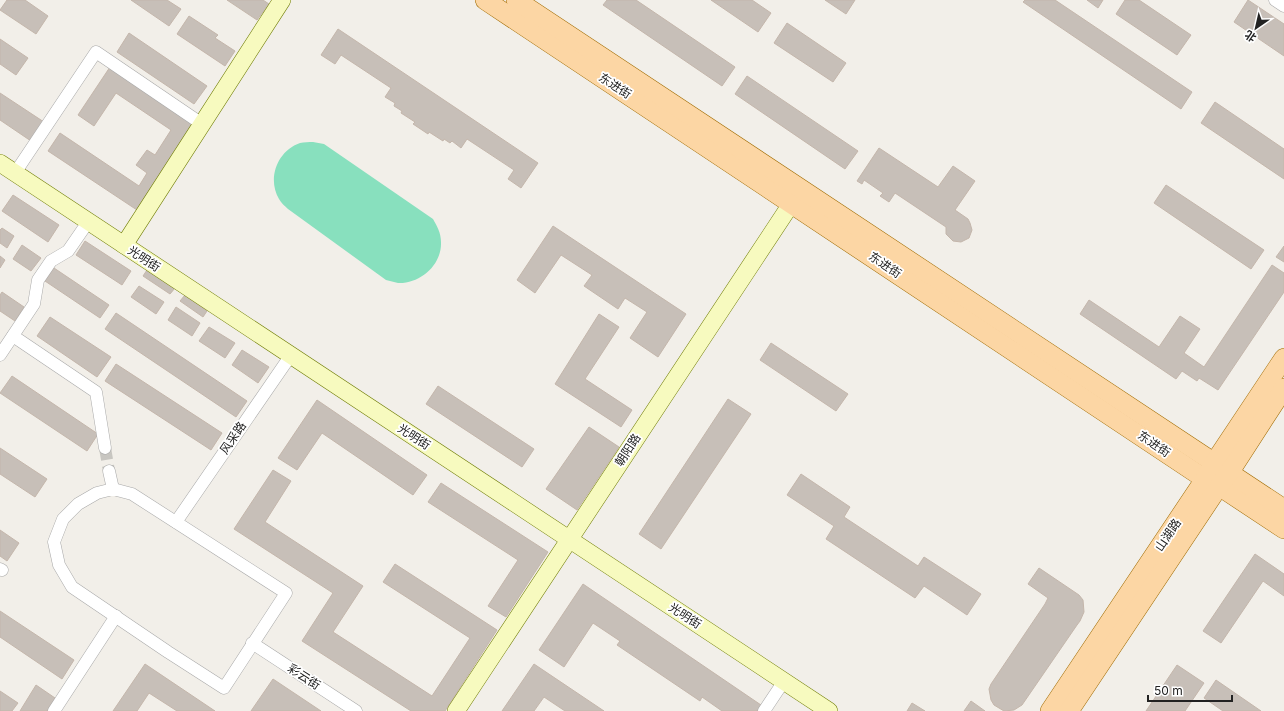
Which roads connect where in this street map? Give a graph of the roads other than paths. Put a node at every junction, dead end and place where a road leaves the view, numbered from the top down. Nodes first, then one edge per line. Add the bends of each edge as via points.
1 (282, 0) edge
2 (485, 0) edge
3 (1275, 0) edge
4 (523, 2) edge
5 (1284, 6) edge
6 (202, 124) junction
7 (0, 163) edge
8 (15, 173) junction
9 (796, 196) junction
10 (88, 222) junction
11 (124, 245) junction
12 (13, 336) junction
13 (0, 355) edge
14 (290, 355) junction
15 (1284, 358) edge
16 (1284, 388) edge
17 (105, 448) tunnel mouth
18 (110, 471) tunnel mouth
19 (1217, 475) junction
20 (113, 489) junction
21 (1284, 509) edge
22 (176, 522) junction
23 (1284, 529) edge
24 (569, 539) junction
25 (116, 616) junction
26 (252, 643) junction
27 (784, 681) junction
28 (54, 711) edge
29 (356, 711) edge
30 (456, 711) edge
31 (764, 711) edge
32 (829, 711) edge
33 (1050, 711) edge
34 (1069, 711) edge

1 - 6 main road
2 - 9 main road, 东进街
3 - 5 street
4 - 9 main road, 东进街
6 - 8 street via 96,52
6 - 11 main road
7 - 8 main road, 光明街
8 - 10 main road, 光明街
9 - 19 main road, 东进街
9 - 24 main road, 朝阳路
10 - 11 main road, 光明街
10 - 12 street via 68,251 51,261 38,280 34,304
11 - 14 main road, 光明街
12 - 13 street
12 - 17 street via 96,392
14 - 22 street, 风采路
14 - 24 main road, 光明街
15 - 19 main road, 山湖路
16 - 19 main road, 山湖路
18 - 20 street
19 - 21 main road, 东进街
19 - 23 main road, 东进街
19 - 33 main road, 山湖路
19 - 34 main road, 山湖路
20 - 22 street via 132,494
20 - 25 street via 97,492 78,504 63,519 54,542 59,565 72,587
22 - 26 street via 286,593
24 - 27 main road, 光明街
24 - 30 main road, 朝阳路
25 - 26 street via 224,688
25 - 28 street
26 - 29 street, 彩云街
27 - 31 street
27 - 32 main road, 光明街

